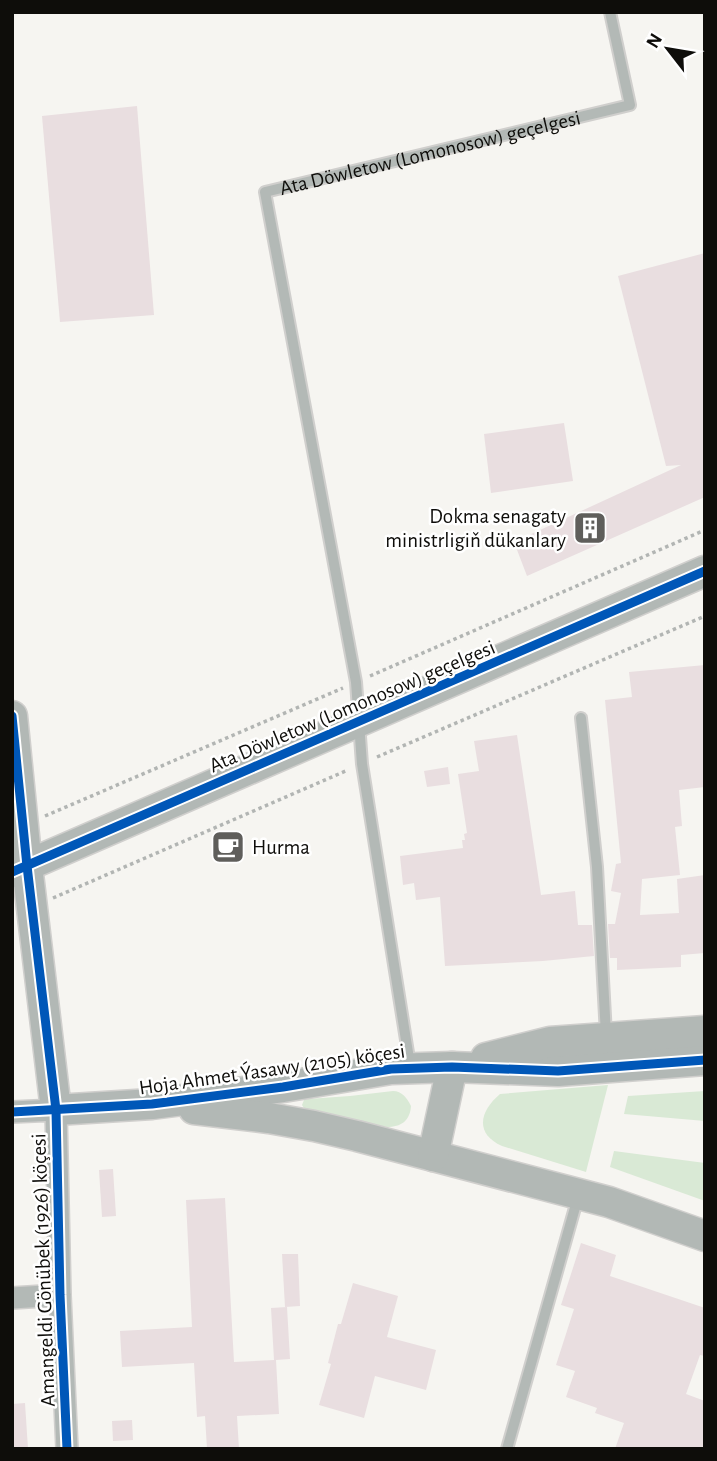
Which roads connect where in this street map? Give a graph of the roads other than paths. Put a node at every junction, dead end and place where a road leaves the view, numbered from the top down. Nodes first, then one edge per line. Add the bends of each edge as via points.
1 (610, 12) edge
2 (705, 571) edge
3 (12, 716) edge
4 (581, 718) dead end
5 (359, 722) junction
6 (20, 869) edge
7 (705, 1031) edge
8 (606, 1038) junction
9 (705, 1060) edge
10 (452, 1067) junction
11 (411, 1068) junction
12 (152, 1104) junction
13 (56, 1110) junction
14 (12, 1112) edge
15 (433, 1156) junction
16 (578, 1194) junction
17 (705, 1236) edge
18 (60, 1295) junction
19 (12, 1298) edge
20 (66, 1449) edge
21 (507, 1449) edge

1 - 5 lane, Ata Döwletow (Lomonosow) geçelgesi via 630,105 265,192 356,682
2 - 5 street, Ata Döwletow (Lomonosow) geçelgesi
3 - 6 street, Amangeldi Gönübek (1926) köçesi
4 - 8 lane via 597,867
5 - 6 street, Ata Döwletow (Lomonosow) geçelgesi
5 - 11 lane
6 - 13 street, Amangeldi Gönübek (1926) köçesi
7 - 8 street, Hoja Ahmet Ýasawy (2105) köçesi
8 - 10 street, Hoja Ahmet Ýasawy (2105) köçesi via 550,1042
9 - 10 street, Hoja Ahmet Ýasawy (2105) köçesi via 558,1071
10 - 11 street, Hoja Ahmet Ýasawy (2105) köçesi
10 - 15 street
11 - 12 street, Hoja Ahmet Ýasawy (2105) köçesi
12 - 13 street, Hoja Ahmet Ýasawy (2105) köçesi
12 - 15 street, Hoja Ahmet Ýasawy (2105) köçesi via 314,1126
13 - 14 street, Hoja Ahmet Ýasawy (2105) köçesi
13 - 18 street, Amangeldi Gönübek (1926) köçesi
15 - 16 street, Hoja Ahmet Ýasawy (2105) köçesi
16 - 17 street, Hoja Ahmet Ýasawy (2105) köçesi
16 - 21 lane
18 - 19 street
18 - 20 street, Amangeldi Gönübek (1926) köçesi

